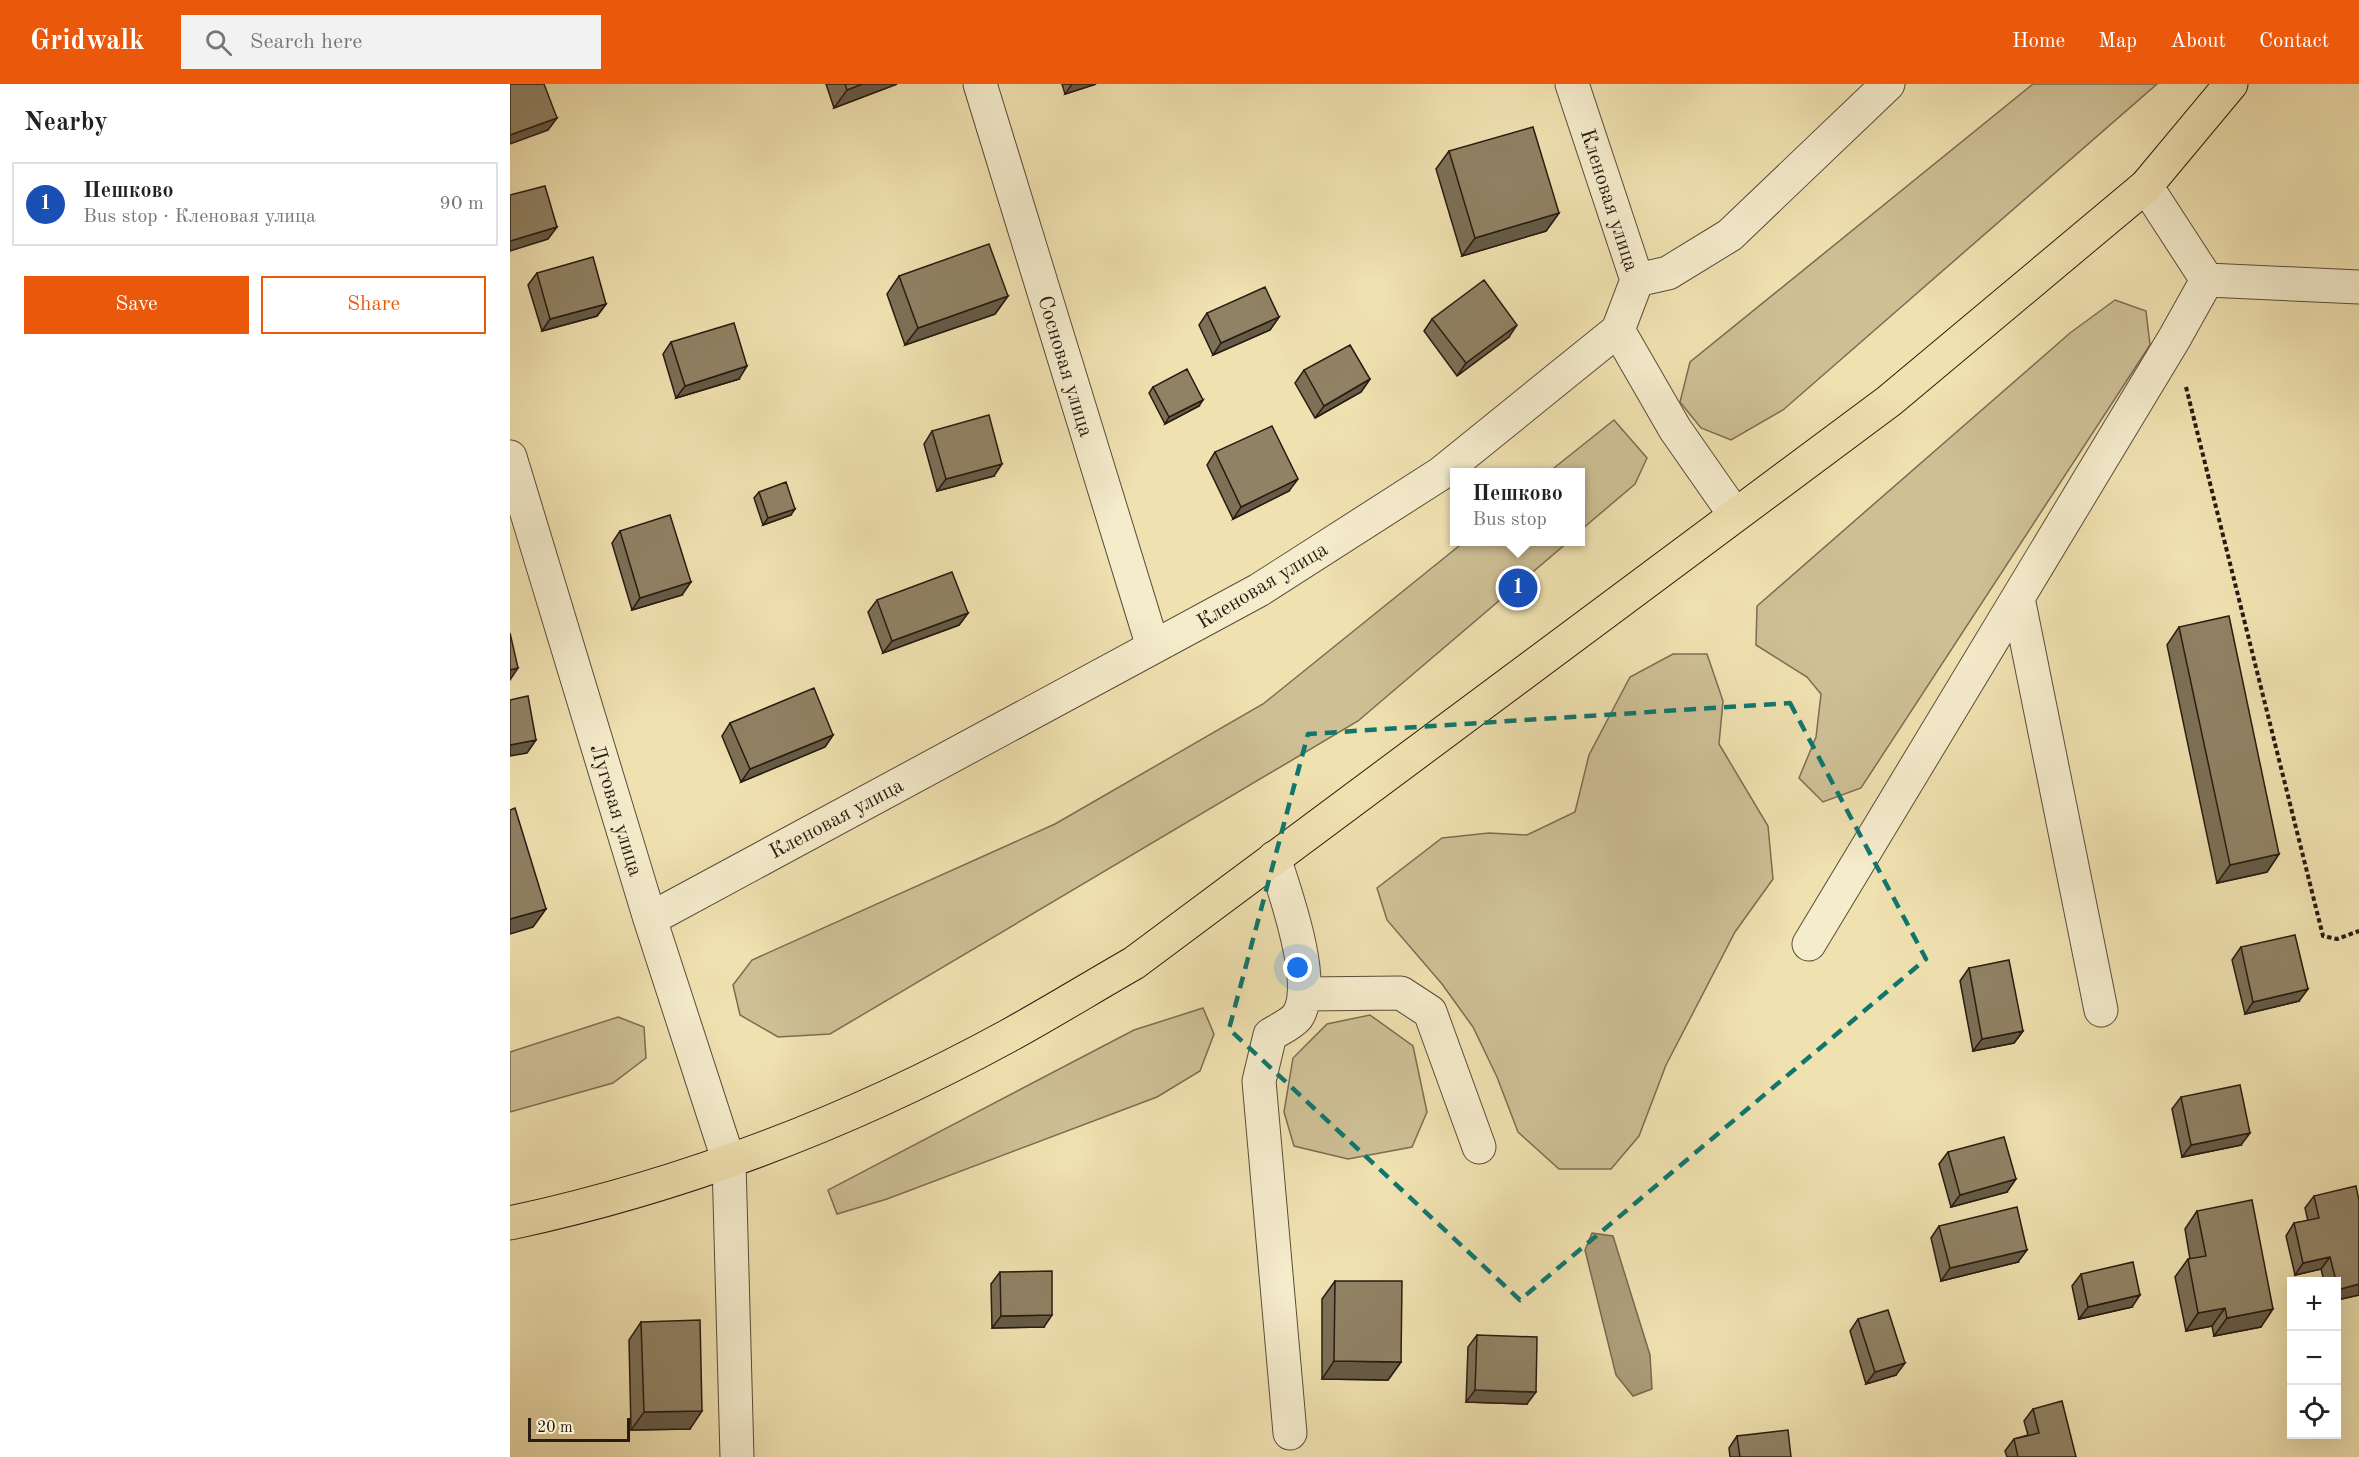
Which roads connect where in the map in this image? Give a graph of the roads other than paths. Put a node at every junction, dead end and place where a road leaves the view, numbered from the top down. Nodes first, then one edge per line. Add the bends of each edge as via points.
1 (980, 84) edge
2 (1572, 84) edge
3 (1888, 84) edge
4 (2231, 84) edge
5 (2146, 186) junction
6 (1637, 280) junction
7 (2207, 280) junction
8 (2359, 287) edge
9 (1618, 330) junction
10 (510, 457) edge
11 (1735, 515) junction
12 (2018, 598) junction
13 (1153, 647) junction
14 (1274, 858) junction
15 (650, 919) junction
16 (1809, 944) dead end
17 (1304, 994) junction
18 (2102, 1010) dead end
19 (1479, 1147) dead end
20 (729, 1162) junction
21 (510, 1223) edge
22 (1290, 1433) dead end
23 (737, 1457) edge

1 - 13 street, Сосновая улица
2 - 6 street, Кленовая улица
3 - 6 street via 1730,236 1668,273
4 - 5 highway
5 - 7 street
5 - 11 highway via 1889,401
6 - 9 street, Кленовая улица
7 - 8 street
7 - 12 street
9 - 11 street via 1675,429
9 - 13 street, Кленовая улица via 1440,474 1259,590
10 - 15 street, Луговая улица
11 - 14 highway
12 - 16 street
12 - 18 street
13 - 15 street, Кленовая улица
14 - 17 street via 1298,931
14 - 20 highway via 1134,963 1007,1037 873,1102
15 - 20 street, Луговая улица
17 - 19 street via 1401,993 1430,1012
17 - 22 street via 1297,1017 1270,1035 1259,1081
20 - 21 highway via 572,1209
20 - 23 street, Луговая улица

